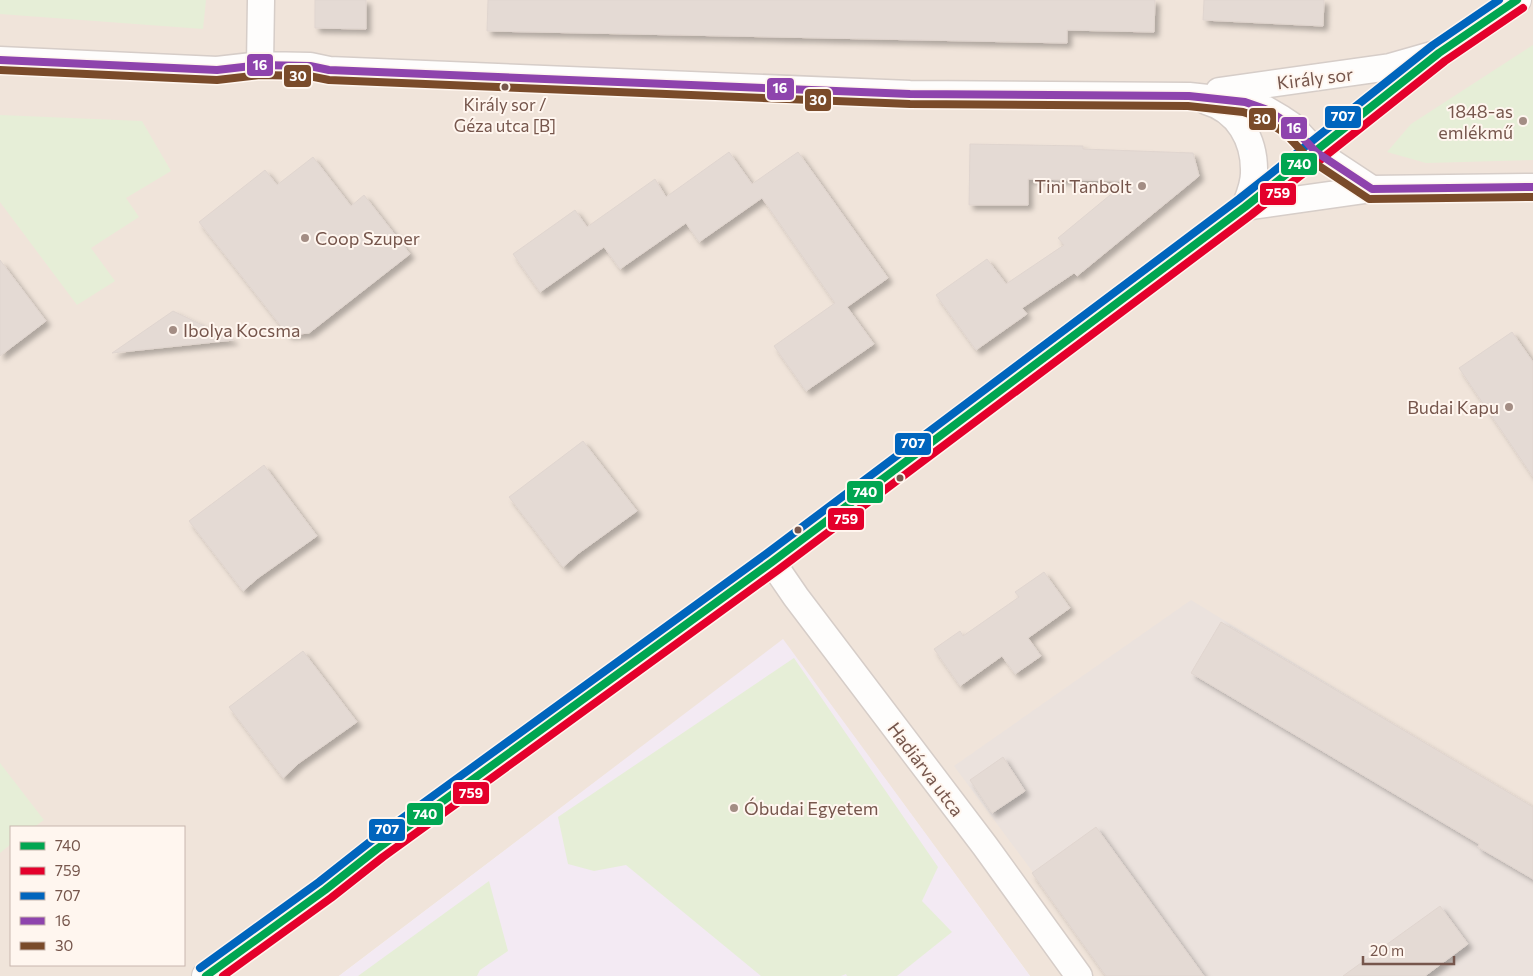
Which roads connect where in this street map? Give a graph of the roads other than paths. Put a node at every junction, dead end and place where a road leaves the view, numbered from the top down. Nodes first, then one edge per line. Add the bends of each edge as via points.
1 (261, 0) edge
2 (1517, 0) edge
3 (1439, 53) junction
4 (0, 60) edge
5 (260, 65) junction
6 (1189, 96) junction
7 (1316, 152) junction
8 (1533, 187) edge
9 (1372, 189) junction
10 (1245, 207) junction
11 (772, 562) junction
12 (206, 976) edge
13 (1079, 976) edge

1 - 5 street
2 - 3 main road
3 - 6 street, Király sor via 1382,68
3 - 7 main road
4 - 5 street, Király sor via 217,70
5 - 6 street, Király sor via 910,94
6 - 7 street, Király sor via 1245,102 1265,109 1291,126
6 - 10 street, Király sor via 1230,112 1248,137 1254,173
7 - 9 street, Király sor
7 - 10 main road
8 - 9 street
9 - 10 street
10 - 11 main road
11 - 12 main road
11 - 13 street, Hadiárva utca

